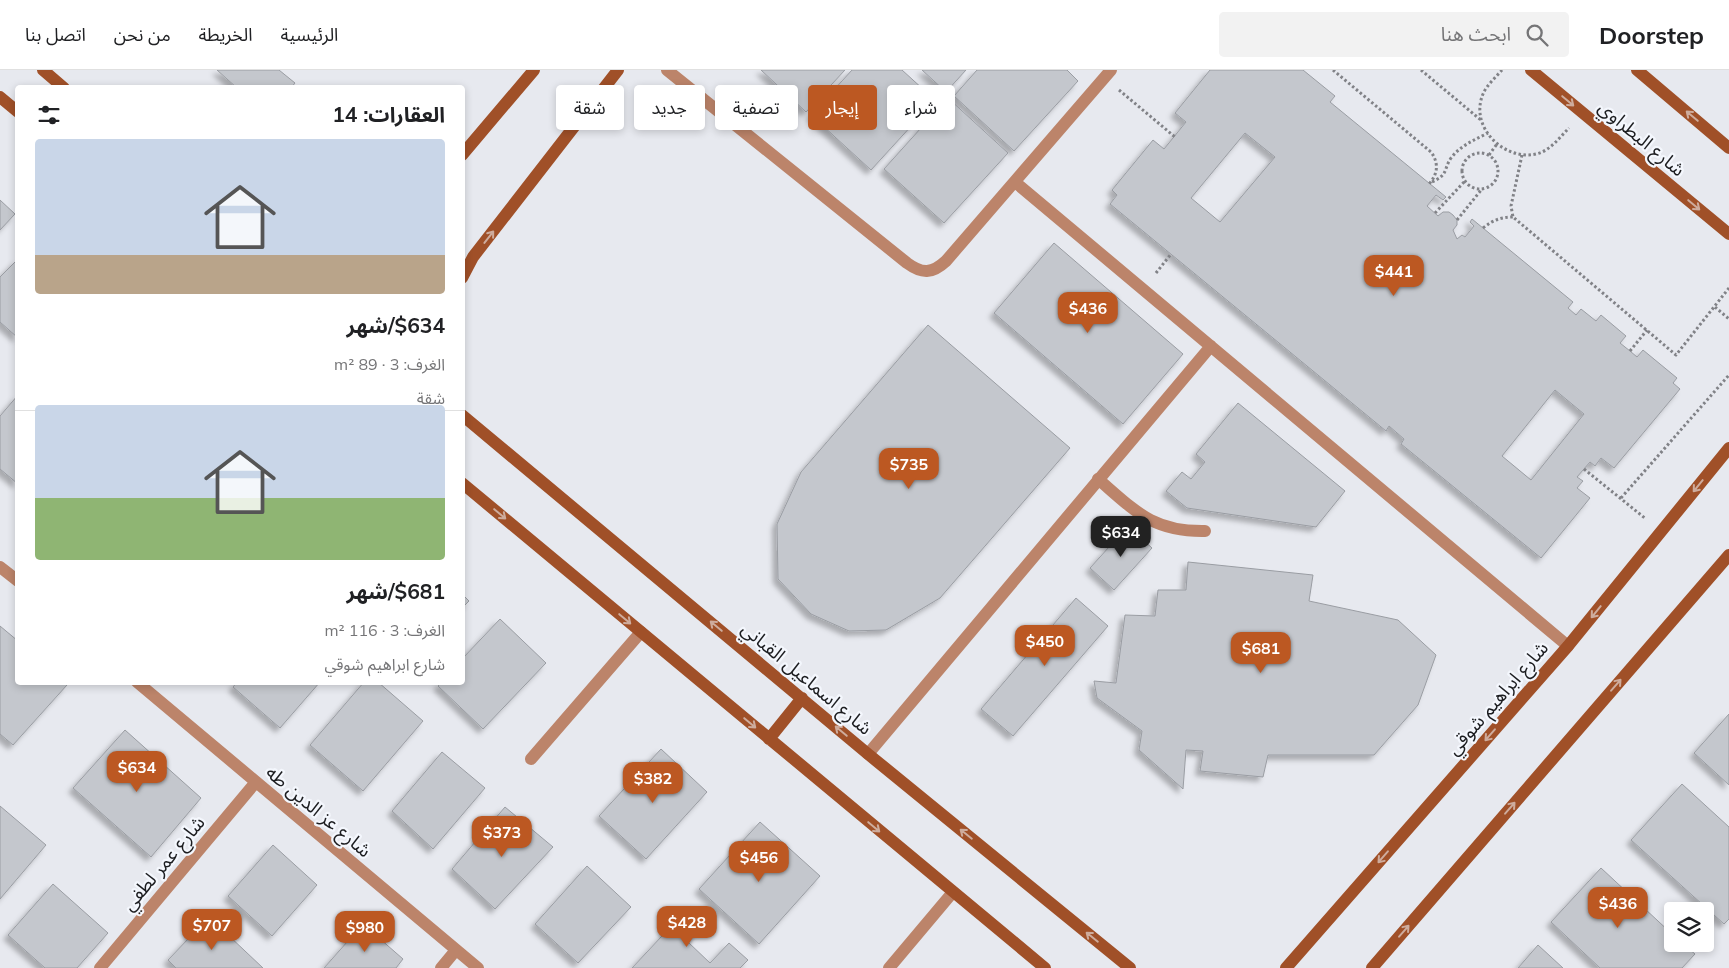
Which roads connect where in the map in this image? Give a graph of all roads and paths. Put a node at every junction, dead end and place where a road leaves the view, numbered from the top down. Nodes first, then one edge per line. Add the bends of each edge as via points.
1 (43, 70) edge
2 (534, 70) edge
3 (618, 70) edge
4 (667, 70) edge
5 (1333, 70) edge
6 (1421, 70) edge
7 (1502, 70) edge
8 (1531, 70) edge
9 (1638, 70) edge
10 (1108, 74) edge
11 (60, 85) edge
12 (0, 98) edge
13 (15, 110) edge
14 (1583, 113) junction
15 (1482, 121) junction
16 (1488, 133) junction
17 (1175, 137) dead end
18 (1497, 144) junction
19 (1729, 148) edge
20 (465, 151) edge
21 (1489, 155) junction
22 (1522, 155) junction
23 (1465, 180) junction
24 (1014, 182) junction
25 (1482, 189) junction
26 (1435, 213) dead end
27 (1513, 217) junction
28 (1457, 220) dead end
29 (1483, 228) dead end
30 (1729, 234) edge
31 (468, 260) edge
32 (1729, 288) edge
33 (1715, 307) junction
34 (1729, 319) edge
35 (1647, 330) junction
36 (1211, 346) junction
37 (1630, 351) dead end
38 (1729, 375) edge
39 (465, 417) edge
40 (1729, 448) edge
41 (1584, 468) dead end
42 (1098, 479) junction
43 (465, 485) edge
44 (1620, 498) junction
45 (1205, 531) dead end
46 (1661, 531) junction
47 (1729, 555) edge
48 (0, 566) edge
49 (15, 578) edge
50 (641, 632) junction
51 (1568, 646) junction
52 (141, 685) edge
53 (802, 698) junction
54 (769, 739) junction
55 (868, 754) junction
56 (531, 759) dead end
57 (255, 783) junction
58 (953, 892) junction
59 (456, 950) junction
60 (100, 968) edge
61 (441, 968) edge
62 (478, 968) edge
63 (889, 968) edge
64 (1045, 968) edge
65 (1130, 968) edge
66 (1286, 968) edge
67 (1372, 968) edge

1 - 11 street
2 - 20 street
31 -> 3 street
4 - 24 street via 915,269 927,272 937,269
5 - 16 path via 1431,152 1437,168 1436,176 1429,184 1444,174 1449,161 1462,148
6 - 15 path
7 - 15 path via 1483,94 1480,107
8 -> 14 street, شارع البطراوي
19 -> 9 street
10 - 17 path
10 - 24 street
12 - 13 street
14 - 22 path via 1549,149
14 -> 30 street, شارع البطراوي
15 - 16 path
16 - 18 path
18 - 21 path
18 - 22 path via 1508,152
21 - 23 path via 1473,154 1466,158 1462,165
21 - 25 path via 1497,167 1497,174 1489,186
22 - 27 path via 1511,206
23 - 25 path
23 - 26 path
24 - 36 street
25 - 28 path
27 - 29 path via 1493,220
27 - 35 path
32 - 33 path
33 - 34 path
33 - 35 path via 1676,355
35 - 37 path
36 - 42 street
36 - 51 street
38 - 44 path
53 -> 39 street, شارع اسماعيل القباني
40 -> 46 street, شارع ابراهيم شوقي
41 - 44 path
42 - 45 street via 1148,520 1166,528
42 - 55 street
43 -> 50 street
44 - 46 path
46 -> 51 street, شارع ابراهيم شوقي
67 -> 47 street
48 - 49 street
50 -> 54 street
50 - 56 street
51 -> 66 street, شارع ابراهيم شوقي
52 - 57 street, شارع عز الدين طه
53 - 54 street
55 -> 53 street, شارع اسماعيل القباني
54 -> 58 street
65 -> 55 street, شارع اسماعيل القباني
57 - 59 street, شارع عز الدين طه
57 - 60 street, شارع عمر لطفي
58 - 63 street
58 - 64 street
59 - 61 street
59 - 62 street, شارع عز الدين طه

